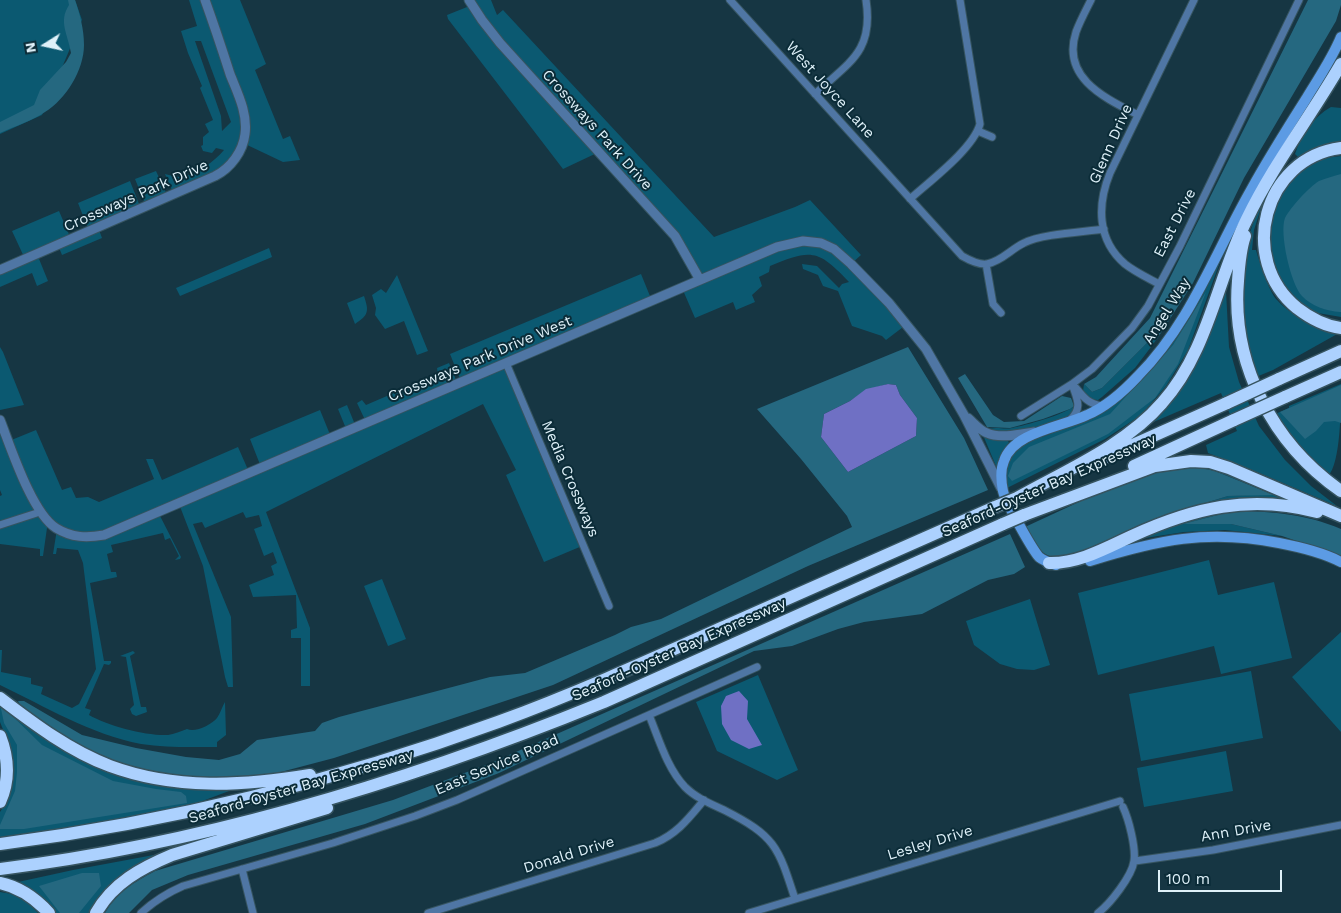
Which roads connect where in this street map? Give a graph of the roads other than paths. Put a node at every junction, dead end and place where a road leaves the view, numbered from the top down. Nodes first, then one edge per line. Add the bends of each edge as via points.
1 (205, 0) edge
2 (470, 0) edge
3 (730, 0) edge
4 (866, 0) edge
5 (960, 0) edge
6 (1091, 0) edge
7 (1194, 0) edge
8 (1299, 0) edge
9 (1341, 37) edge
10 (1341, 64) edge
11 (814, 94) junction
12 (1138, 115) junction
13 (978, 131) junction
14 (992, 137) dead end
15 (1341, 148) edge
16 (1262, 191) junction
17 (910, 199) junction
18 (1104, 229) junction
19 (986, 264) junction
20 (0, 270) edge
21 (700, 280) junction
22 (1159, 284) junction
23 (1001, 313) dead end
24 (1341, 328) edge
25 (1341, 351) edge
26 (506, 363) junction
27 (1341, 372) edge
28 (1072, 384) junction
29 (1102, 406) junction
30 (964, 415) junction
31 (1021, 416) dead end
32 (0, 420) edge
33 (1068, 422) junction
34 (1051, 429) junction
35 (1341, 491) edge
36 (1003, 493) junction
37 (1017, 498) junction
38 (40, 512) junction
39 (1024, 515) junction
40 (1341, 516) edge
41 (1341, 520) edge
42 (0, 525) edge
43 (1341, 562) edge
44 (1049, 563) junction
45 (609, 606) dead end
46 (757, 667) dead end
47 (0, 698) edge
48 (649, 716) junction
49 (498, 722) junction
50 (0, 736) edge
51 (475, 752) junction
52 (704, 800) junction
53 (0, 802) edge
54 (1341, 825) edge
55 (0, 844) edge
56 (1134, 861) junction
57 (0, 869) edge
58 (242, 869) junction
59 (0, 883) edge
60 (795, 899) junction
61 (49, 913) edge
62 (96, 913) edge
63 (141, 913) edge
64 (253, 913) edge
65 (428, 913) edge
66 (749, 913) edge
67 (1098, 913) edge

1 - 20 street, Crossways Park Drive via 244,113 245,134 234,160 215,176
2 - 21 street, Crossways Park Drive via 500,43 675,236
3 - 11 street, West Joyce Lane
4 - 11 street via 868,30 864,43 851,60
5 - 13 street via 978,104
6 - 12 street via 1074,39 1075,61 1080,74 1103,97
7 - 12 street, Glenn Drive
8 - 22 street, East Drive
9 - 29 main road, Angel Way via 1250,190 1184,318 1154,359
10 - 16 highway
11 - 17 street, West Joyce Lane
12 - 18 street, Glenn Drive via 1104,190
13 - 14 street
13 - 17 street via 958,156
15 - 24 highway via 1316,155 1295,168 1279,186 1267,209 1263,235 1265,259 1274,280 1289,301 1309,318
16 - 35 highway via 1251,216 1239,263 1238,321 1243,351 1263,404 1278,430 1316,473
16 - 37 highway via 1233,249 1188,367 1163,403 1115,443
17 - 19 street, West Joyce Lane via 962,256
18 - 19 street via 1024,242 1004,257
18 - 22 street, Glenn Drive via 1118,258
19 - 23 street via 994,304
21 - 26 street, Crossways Park Drive West
21 - 30 street, Crossways Park Drive West via 793,242 814,242 834,249 907,324 926,349
22 - 28 street, East Drive via 1132,328 1092,369
25 - 37 highway, Seaford-Oyster Bay Expressway, bridge
26 - 38 street, Crossways Park Drive West via 104,535 69,535 53,526
26 - 45 street, Media Crossways
27 - 39 highway, Seaford-Oyster Bay Expressway, bridge
28 - 29 street via 1085,400
28 - 31 street, East Drive
28 - 33 street via 1078,406 1077,414
29 - 33 main road, Angel Way
30 - 34 street, Crossways Park Drive West via 992,435
30 - 36 street, Crossways Park Drive West
32 - 38 street, Crossways Park Drive West
33 - 34 main road, Angel Way
34 - 36 main road, Angel Way via 1020,440 1008,451 1001,472
36 - 44 main road, Angel Way via 1031,544
37 - 49 highway, Seaford-Oyster Bay Expressway, bridge via 620,674
38 - 42 street
39 - 40 highway via 1155,466 1191,461 1229,468
39 - 51 highway, Seaford-Oyster Bay Expressway, bridge via 604,702
41 - 44 highway via 1303,508 1236,504 1164,522 1076,560 1063,564
43 - 44 main road via 1292,545 1216,536 1158,542 1081,563 1062,566
46 - 48 street, East Service Road
47 - 49 highway via 81,753 110,766 174,782 209,784 316,774
48 - 52 street via 677,777 686,788
48 - 58 street, East Service Road via 415,816
49 - 55 highway, Seaford-Oyster Bay Expressway via 280,791 133,823
50 - 53 highway via 8,770
51 - 57 highway, Seaford-Oyster Bay Expressway via 358,791 219,828 123,850
51 - 62 highway via 365,796 152,863 122,881
52 - 60 street via 769,838 778,852
52 - 65 street, Donald Drive via 677,831 655,844
54 - 56 street, Ann Drive via 1213,850
56 - 60 street, Lesley Drive via 1131,832 1122,804
56 - 67 street via 1116,897
58 - 63 street, East Service Road via 183,886
58 - 64 street
59 - 61 highway via 38,900
60 - 66 street, Lesley Drive

